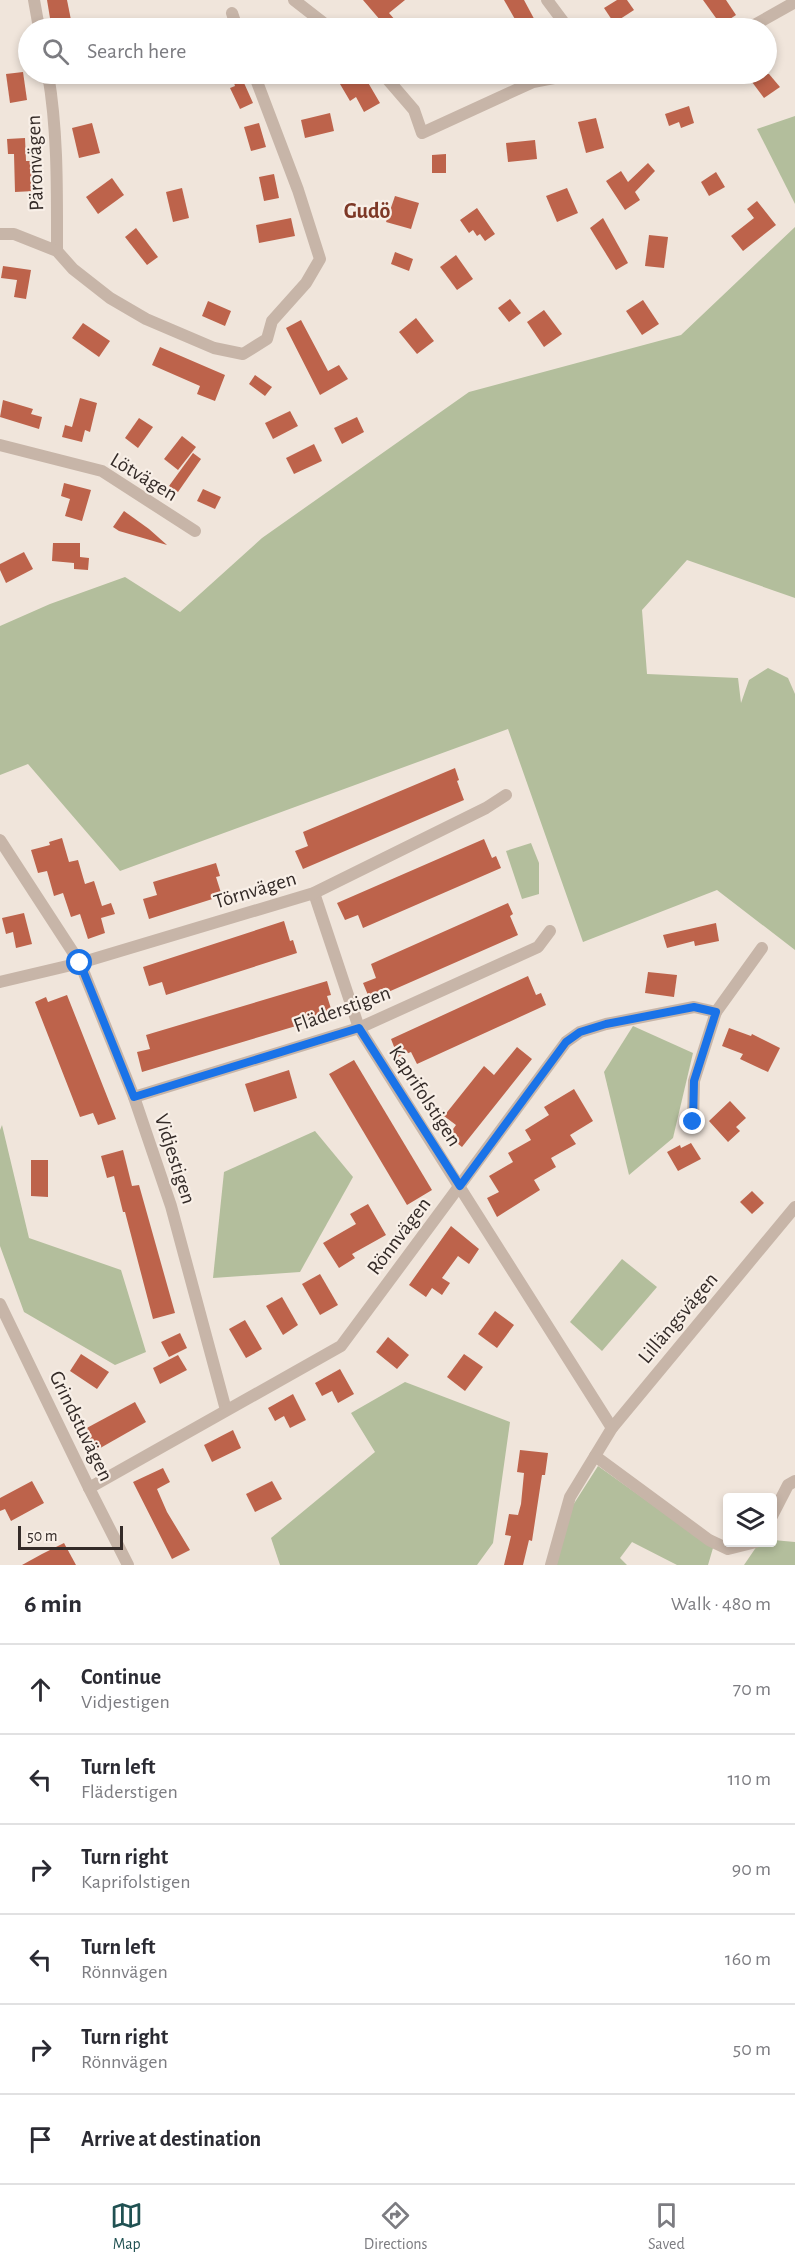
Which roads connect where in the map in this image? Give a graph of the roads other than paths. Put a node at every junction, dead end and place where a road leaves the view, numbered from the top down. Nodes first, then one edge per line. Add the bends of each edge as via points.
1 (34, 0) edge
2 (294, 0) edge
3 (547, 0) edge
4 (795, 3) edge
5 (232, 13) dead end
6 (37, 18) edge
7 (234, 18) edge
8 (317, 18) edge
9 (560, 18) edge
10 (767, 18) edge
11 (49, 84) edge
12 (258, 84) edge
13 (392, 84) edge
14 (529, 84) edge
15 (0, 234) edge
16 (57, 251) junction
17 (0, 445) edge
18 (195, 531) dead end
19 (506, 795) dead end
20 (0, 840) edge
21 (314, 893) junction
22 (550, 931) dead end
23 (762, 948) dead end
24 (80, 963) junction
25 (0, 982) edge
26 (716, 1012) junction
27 (359, 1028) junction
28 (134, 1097) junction
29 (693, 1122) dead end
30 (460, 1186) junction
31 (795, 1207) edge
32 (0, 1304) edge
33 (226, 1410) junction
34 (612, 1428) junction
35 (595, 1456) junction
36 (795, 1481) edge
37 (89, 1488) junction
38 (777, 1506) edge
39 (723, 1547) edge
40 (128, 1565) edge
41 (550, 1565) edge

1 - 6 street
2 - 8 street
3 - 9 street
4 - 10 street
5 - 7 street
11 - 16 street, Päronvägen via 57,170
12 - 16 street via 320,259 306,283 272,321 267,339 243,354 214,348 110,298
13 - 14 street via 414,110 422,133
15 - 16 street via 14,234
17 - 18 street, Lötvägen via 102,471
19 - 21 street, Törnvägen
20 - 24 street, Vidjestigen
21 - 24 street, Törnvägen
21 - 27 street, Kaprifolstigen
22 - 27 street, Fläderstigen via 538,947
23 - 26 street
24 - 25 street, Törnvägen
24 - 28 street, Vidjestigen
26 - 29 street via 694,1081
26 - 30 street, Rönnvägen via 694,1007 580,1032 566,1042
27 - 28 street, Fläderstigen
27 - 30 street, Kaprifolstigen
28 - 33 street, Vidjestigen via 171,1206
30 - 33 street, Rönnvägen via 341,1346
30 - 34 street, Kaprifolstigen
31 - 34 street, Lillängsvägen
32 - 37 street, Grindstuvägen
33 - 37 street, Rönnvägen
34 - 35 street, Lillängsvägen
35 - 39 street
35 - 41 street, Lillängsvägen via 570,1497
36 - 38 street via 788,1485
37 - 40 street, Grindstuvägen

